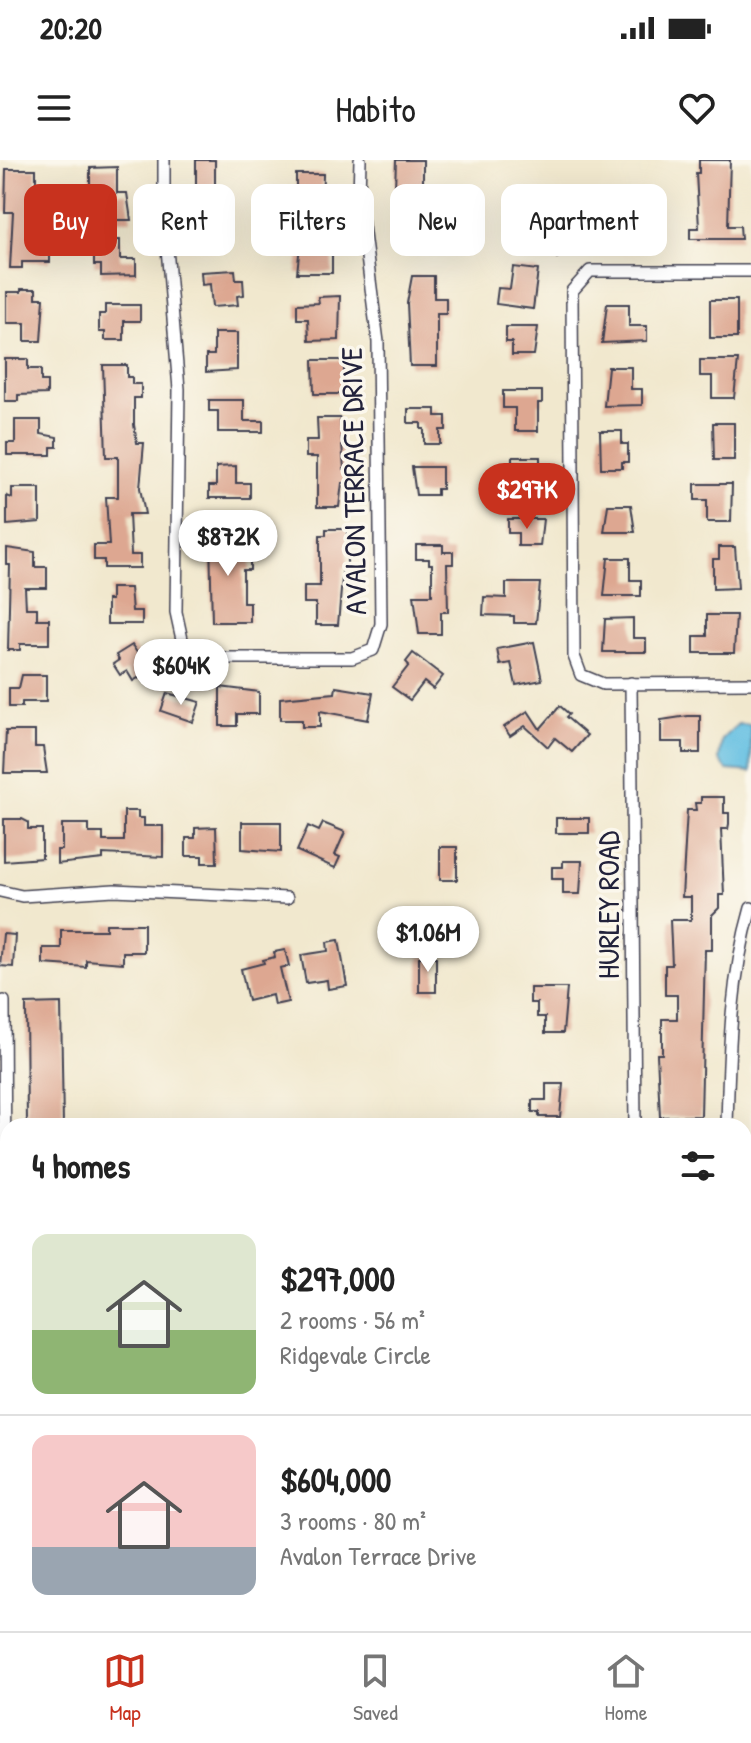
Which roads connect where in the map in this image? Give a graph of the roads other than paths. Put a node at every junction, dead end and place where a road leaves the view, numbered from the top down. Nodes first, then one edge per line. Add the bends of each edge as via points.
1 (164, 160) edge
2 (360, 160) edge
3 (751, 271) edge
4 (631, 683) junction
5 (751, 683) edge
6 (0, 891) edge
7 (287, 898) dead end
8 (751, 908) edge
9 (4, 1001) dead end
10 (2, 1061) edge
11 (3, 1118) edge
12 (635, 1118) edge
13 (727, 1118) edge

1 - 2 street, AVALON TERRACE DRIVE via 179,389 176,612 183,644 210,658 352,658 373,650 381,624 378,342 359,195
3 - 4 street via 590,271 572,291 574,656 581,675 603,684
4 - 5 street
4 - 12 street, HURLEY ROAD
6 - 7 street via 22,896 114,890
8 - 13 street via 730,1016
9 - 10 street
10 - 11 street

